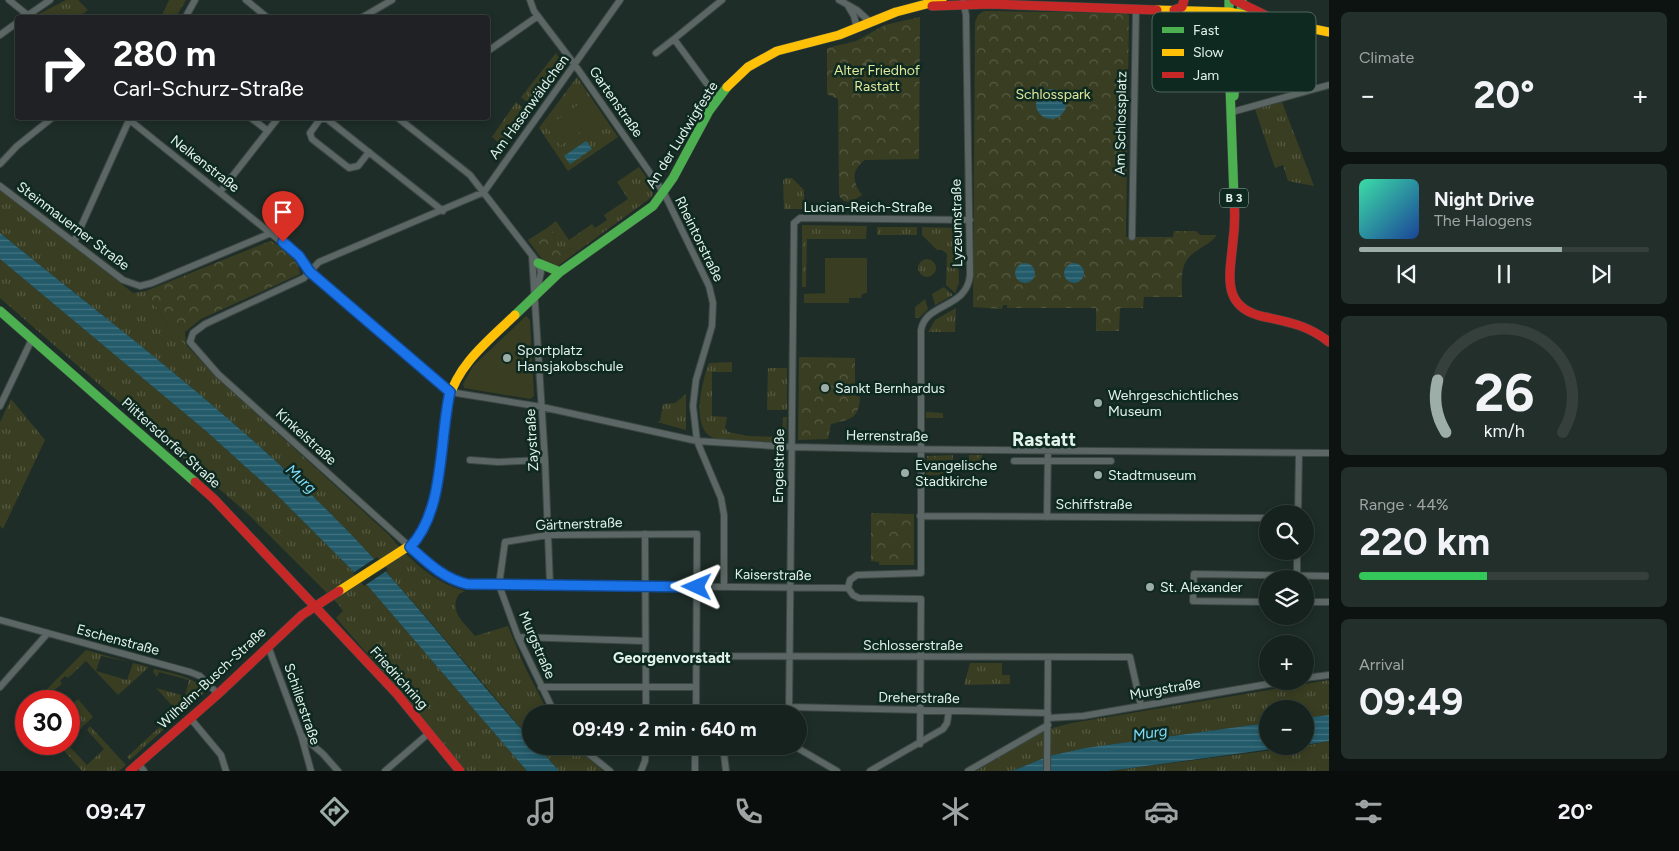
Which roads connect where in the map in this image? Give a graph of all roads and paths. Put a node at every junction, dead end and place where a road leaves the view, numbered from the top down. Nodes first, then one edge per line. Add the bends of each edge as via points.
1 (9, 0) edge
2 (50, 0) edge
3 (194, 0) edge
4 (246, 0) edge
5 (392, 0) edge
6 (530, 0) edge
7 (620, 0) edge
8 (722, 0) edge
9 (839, 0) edge
10 (942, 0) edge
11 (1094, 0) edge
12 (1184, 0) edge
13 (1229, 0) edge
14 (1239, 1) edge
15 (963, 3) edge
16 (847, 5) junction
17 (925, 6) junction
18 (1102, 8) junction
19 (1136, 9) junction
20 (1174, 10) junction
21 (1228, 12) joint
22 (1259, 12) edge
23 (26, 15) edge
24 (31, 15) edge
25 (186, 15) edge
26 (264, 15) edge
27 (366, 15) edge
28 (538, 16) junction
29 (870, 22) junction
30 (15, 24) edge
31 (857, 28) junction
32 (1316, 29) edge
33 (1329, 32) edge
34 (0, 35) edge
35 (674, 39) junction
36 (490, 50) edge
37 (656, 53) dead end
38 (575, 65) junction
39 (1329, 85) edge
40 (1316, 88) edge
41 (1229, 92) edge
42 (1234, 92) edge
43 (1301, 92) edge
44 (718, 99) junction
45 (1232, 109) junction
46 (49, 120) edge
47 (128, 120) edge
48 (131, 120) edge
49 (254, 120) edge
50 (276, 120) edge
51 (320, 120) edge
52 (328, 120) edge
53 (401, 120) edge
54 (268, 131) junction
55 (369, 152) junction
56 (0, 164) edge
57 (0, 186) edge
58 (220, 192) junction
59 (484, 192) junction
60 (664, 193) junction
61 (443, 211) junction
62 (796, 220) joint
63 (970, 220) junction
64 (271, 233) junction
65 (1132, 237) dead end
66 (74, 242) junction
67 (535, 259) junction
68 (310, 272) junction
69 (560, 272) junction
70 (536, 294) junction
71 (0, 311) edge
72 (32, 339) junction
73 (190, 342) joint
74 (1329, 342) edge
75 (450, 392) junction
76 (0, 406) edge
77 (542, 407) junction
78 (697, 441) junction
79 (791, 447) junction
80 (920, 449) junction
81 (1048, 449) junction
82 (1299, 453) junction
83 (1329, 453) edge
84 (470, 460) dead end
85 (545, 460) junction
86 (1014, 461) dead end
87 (1048, 461) junction
88 (1112, 461) dead end
89 (1298, 505) edge
90 (920, 516) junction
91 (1047, 517) junction
92 (1259, 518) edge
93 (644, 534) junction
94 (548, 535) junction
95 (410, 547) junction
96 (1259, 576) edge
97 (1314, 576) edge
98 (1329, 576) edge
99 (499, 585) junction
100 (550, 585) junction
101 (644, 586) junction
102 (697, 587) junction
103 (724, 587) junction
104 (789, 588) junction
105 (848, 588) junction
106 (1259, 602) edge
107 (1314, 602) edge
108 (1329, 602) edge
109 (313, 606) junction
110 (2, 623) edge
111 (47, 634) junction
112 (518, 638) junction
113 (644, 641) junction
114 (268, 646) junction
115 (697, 656) junction
116 (788, 656) junction
117 (921, 657) junction
118 (1048, 658) junction
119 (1329, 675) edge
120 (1314, 677) edge
121 (1259, 686) edge
122 (0, 687) edge
123 (541, 687) junction
124 (696, 687) junction
125 (645, 688) junction
126 (218, 694) junction
127 (550, 705) edge
128 (646, 705) edge
129 (696, 705) edge
130 (789, 705) edge
131 (1141, 706) junction
132 (807, 711) edge
133 (920, 711) junction
134 (950, 711) junction
135 (191, 719) junction
136 (1048, 719) junction
137 (429, 733) junction
138 (301, 735) junction
139 (920, 744) junction
140 (807, 754) edge
141 (590, 755) edge
142 (645, 755) edge
143 (695, 755) edge
144 (724, 755) edge
145 (138, 763) junction
146 (130, 771) edge
147 (144, 771) edge
148 (226, 771) edge
149 (311, 771) edge
150 (338, 771) edge
151 (385, 771) edge
152 (460, 771) edge
153 (610, 771) edge
154 (641, 771) edge
155 (694, 771) edge
156 (726, 771) edge
157 (837, 771) edge
158 (870, 771) edge
159 (968, 771) edge
160 (1047, 771) edge

1 - 23 street
2 - 24 street
3 - 25 street
4 - 26 street
5 - 27 street
6 - 28 street, Gartenstraße
7 - 38 street, Am Hasenwäldchen
8 - 35 street
9 - 16 street
10 - 17 street, An der Ludwigfeste
11 - 18 street
12 - 20 street via 1180,8
13 - 21 street, B 3
14 - 22 street
15 - 17 street, An der Ludwigfeste
15 - 18 street, An der Ludwigfeste
15 - 63 street, Lyzeumstraße
16 - 29 street
16 - 31 street
17 - 29 street, An der Ludwigfeste
18 - 19 street, An der Ludwigfeste
19 - 20 street, An der Ludwigfeste
19 - 65 street, Am Schlossplatz
20 - 21 street, An der Ludwigfeste
28 - 36 street
28 - 38 street, Gartenstraße
29 - 31 street, An der Ludwigfeste
30 - 34 street
31 - 44 street, An der Ludwigfeste via 777,51 748,67
32 - 33 street
35 - 37 street
35 - 44 street
38 - 59 street, Am Hasenwäldchen
38 - 60 street, Gartenstraße
39 - 40 street
41 - 45 street, B 3
42 - 45 street, B 3
43 - 45 street
44 - 60 street, An der Ludwigfeste
45 - 74 street, B 3 via 1232,292 1240,305 1253,314 1301,325
46 - 56 street
47 - 66 street
48 - 58 street, Nelkenstraße
49 - 54 street
50 - 54 street
51 - 55 street via 310,133 312,139 349,168 358,166
52 - 55 street
53 - 59 street via 456,163
54 - 58 street
55 - 61 street
57 - 66 street, Steinmauerner Straße
58 - 64 street, Nelkenstraße
59 - 61 street, Am Hasenwäldchen
59 - 67 street
60 - 69 street, An der Ludwigfeste via 638,217
60 - 78 street, Rheintorstraße via 706,276 713,303 712,326 696,380 693,406
61 - 68 street, Am Hasenwäldchen via 319,262
62 - 63 street, Lucian-Reich-Straße
62 - 79 street, Engelstraße via 792,231
63 - 80 street, Lyzeumstraße via 967,287 958,298 927,317 922,326
64 - 66 street, Steinmauerner Straße via 140,286 123,280
64 - 68 street, Nelkenstraße via 299,256
67 - 69 street
67 - 70 street, Zaystraße via 540,280
68 - 73 street, Am Hasenwäldchen via 304,278 205,324 193,333
68 - 75 street, Nelkenstraße
69 - 70 street, An der Ludwigfeste
70 - 75 street, An der Ludwigfeste via 474,354
70 - 77 street, Zaystraße
71 - 72 street, Plittersdorfer Straße
72 - 76 street
72 - 109 street, Plittersdorfer Straße via 214,499
73 - 95 street, Kinkelstraße via 218,374
75 - 77 street, Herrenstraße
75 - 95 street, An der Ludwigfeste via 432,506 425,527
77 - 78 street, Herrenstraße
77 - 85 street, Zaystraße
78 - 79 street, Herrenstraße
78 - 103 street, Rheintorstraße via 721,498
79 - 80 street, Herrenstraße
79 - 104 street, Engelstraße
80 - 81 street, Herrenstraße
80 - 90 street, Lyzeumstraße
81 - 82 street, Herrenstraße
81 - 87 street
82 - 83 street, Herrenstraße
82 - 89 street
84 - 85 street
85 - 94 street, Zaystraße
86 - 87 street
87 - 88 street
87 - 91 street
90 - 91 street, Schiffstraße
90 - 105 street, Lyzeumstraße via 920,573 857,575 850,580
91 - 92 street, Schiffstraße
93 - 94 street, Gärtnerstraße
93 - 101 street
93 - 102 street, Gärtnerstraße via 697,534
94 - 99 street, Gärtnerstraße via 505,542
94 - 100 street, Zaystraße
95 - 99 street, Kaiserstraße via 440,573 459,582
95 - 109 street, Wilhelm-Busch-Straße
96 - 106 street via 1194,574 1193,601
97 - 98 street
99 - 100 street, Kaiserstraße
99 - 112 street, Murgstraße
100 - 101 street, Kaiserstraße
101 - 102 street, Kaiserstraße
101 - 113 street
102 - 103 street, Kaiserstraße
102 - 115 street
103 - 104 street, Kaiserstraße
104 - 105 street, Kaiserstraße
104 - 116 street, Engelstraße
105 - 117 street, Kaiserstraße via 857,598 921,599
107 - 108 street
109 - 114 street, Wilhelm-Busch-Straße
109 - 137 street, Friedrichring
110 - 111 street, Eschenstraße
111 - 122 street
111 - 126 street, Eschenstraße via 190,672 200,676
112 - 113 street
112 - 123 street, Murgstraße
113 - 125 street
114 - 126 street, Wilhelm-Busch-Straße
114 - 138 street, Schillerstraße
115 - 116 street, Schlosserstraße
115 - 124 street
116 - 117 street, Schlosserstraße
116 - 130 street, Engelstraße
117 - 118 street, Schlosserstraße
117 - 133 street
118 - 131 street, Schlosserstraße via 1130,657
118 - 136 street
119 - 120 street
121 - 131 street, Murgstraße
123 - 125 street
123 - 127 street, Murgstraße
124 - 125 street
124 - 129 street
125 - 128 street
126 - 135 street, Wilhelm-Busch-Straße
131 - 136 street, Murgstraße
132 - 133 street, Dreherstraße
133 - 134 street, Dreherstraße
133 - 139 street
134 - 136 street, Dreherstraße
134 - 139 street via 946,726
135 - 145 street, Wilhelm-Busch-Straße
135 - 148 street via 221,754
136 - 159 street, Murgstraße
136 - 160 street
137 - 151 street
137 - 152 street, Friedrichring
138 - 149 street, Schillerstraße
138 - 150 street
139 - 158 street
140 - 157 street
141 - 153 street
142 - 154 street
143 - 155 street
144 - 156 street
145 - 146 street, Wilhelm-Busch-Straße
145 - 147 street

